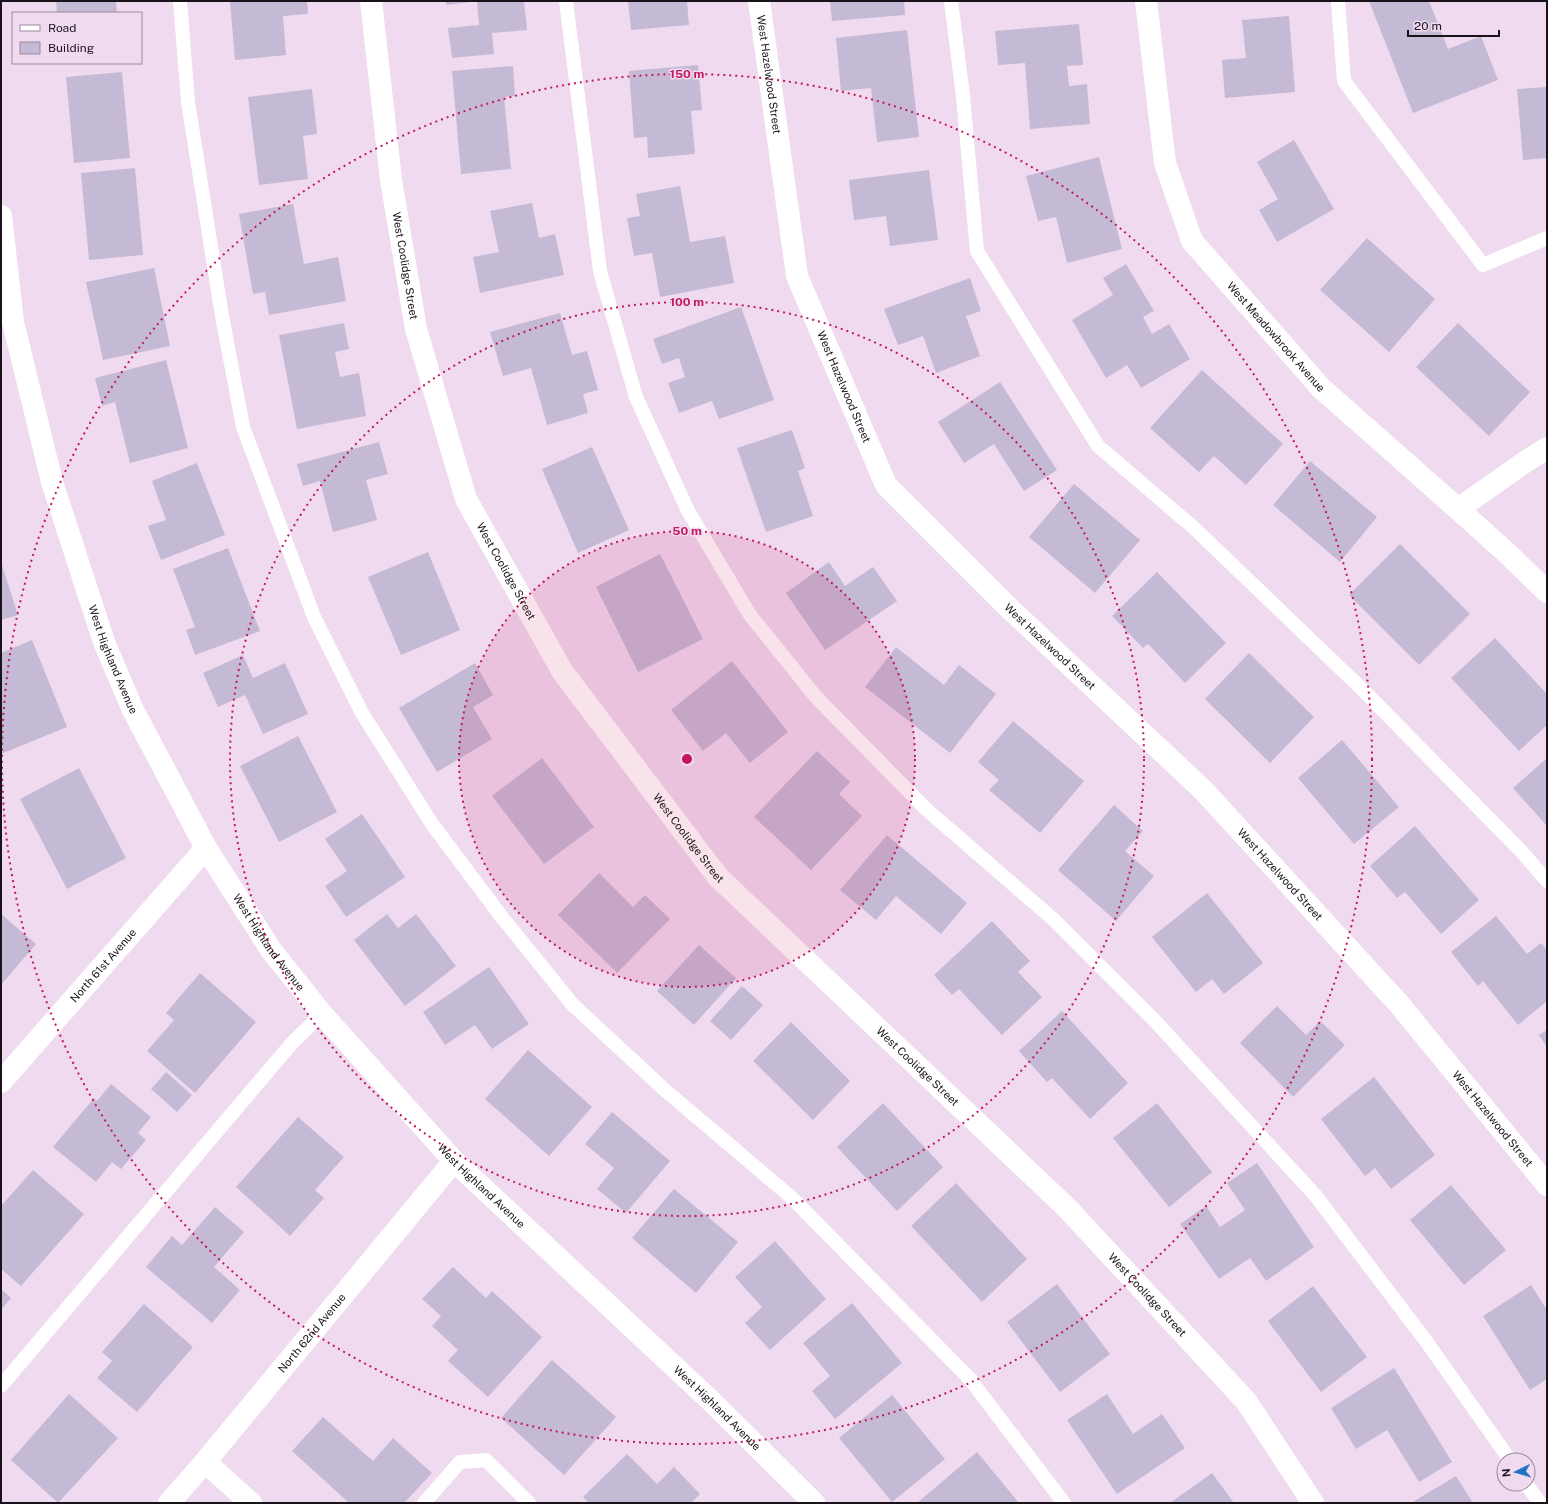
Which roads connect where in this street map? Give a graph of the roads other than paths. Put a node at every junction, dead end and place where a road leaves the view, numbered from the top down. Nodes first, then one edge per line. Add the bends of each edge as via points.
1 (180, 1) edge
2 (371, 1) edge
3 (566, 1) edge
4 (759, 1) edge
5 (951, 1) edge
6 (1146, 1) edge
7 (1338, 1) edge
8 (1, 216) edge
9 (1547, 238) edge
10 (1547, 448) edge
11 (1458, 509) junction
12 (1547, 592) edge
13 (206, 848) junction
14 (1547, 881) edge
15 (322, 1014) junction
16 (1, 1082) edge
17 (454, 1161) junction
18 (1547, 1185) edge
19 (1, 1386) edge
20 (1504, 1452) edge
21 (205, 1462) junction
22 (1532, 1492) edge
23 (169, 1503) edge
24 (251, 1503) edge
25 (424, 1503) edge
26 (529, 1503) edge
27 (814, 1503) edge
28 (1064, 1503) edge
29 (1313, 1503) edge
30 (1540, 1503) edge

1 - 28 lane via 188,102 243,427 314,617 362,713 432,824 501,916 573,1005 666,1091 791,1197 969,1378
2 - 29 street, West Coolidge Street via 391,180 418,336 466,499 562,671 718,877 1067,1208 1246,1401
3 - 20 lane via 600,271 636,397 688,511 750,614 816,697 926,809 1053,919 1155,1021 1315,1195 1426,1341
4 - 18 street, West Hazelwood Street via 797,276 886,485 1008,607 1203,790 1399,1004
5 - 14 lane via 963,96 977,251 1098,446 1194,528 1362,689 1521,851
6 - 11 street, West Meadowbrook Avenue via 1165,163 1192,241 1321,388
7 - 9 lane via 1344,81 1483,265
8 - 13 street, West Highland Avenue via 13,322 52,482 104,642 132,708
10 - 11 street
11 - 12 street, West Meadowbrook Avenue
13 - 15 street, West Highland Avenue via 271,950
13 - 16 street, North 61st Avenue
15 - 17 street, West Highland Avenue
15 - 19 lane via 292,1043
17 - 21 street, North 62nd Avenue
17 - 27 street, West Highland Avenue via 710,1400
21 - 23 street, North 62nd Avenue
21 - 24 street
22 - 30 lane
25 - 26 lane via 460,1462 486,1460

